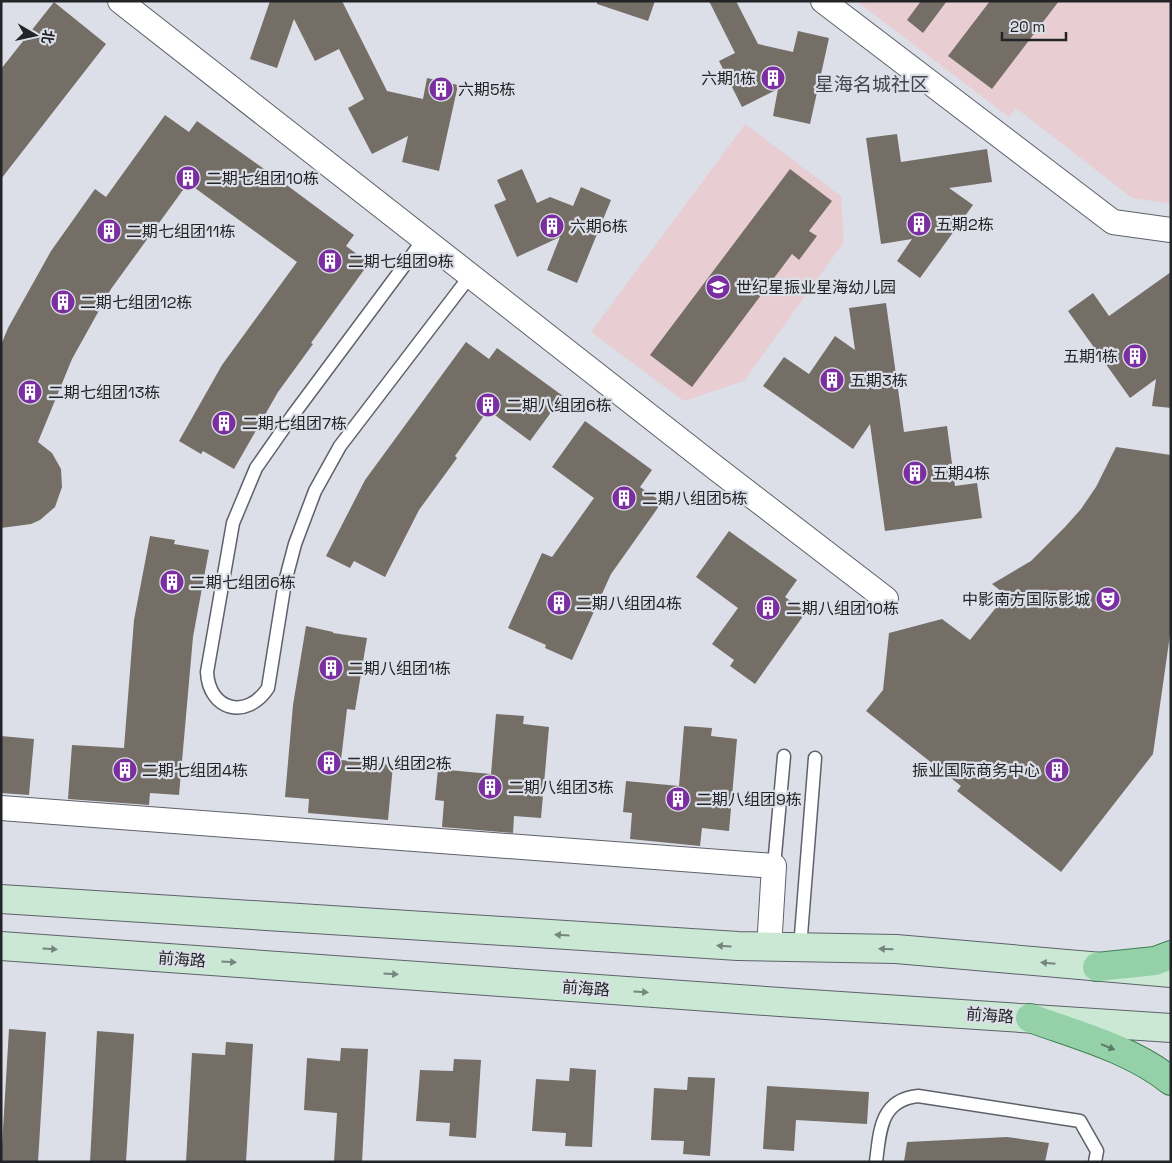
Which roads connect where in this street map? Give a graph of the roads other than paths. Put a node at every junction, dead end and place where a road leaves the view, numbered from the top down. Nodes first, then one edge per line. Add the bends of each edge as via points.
1 (120, 1) edge
2 (823, 1) edge
3 (1171, 230) edge
4 (424, 239) junction
5 (470, 276) junction
6 (886, 599) dead end
7 (784, 756) dead end
8 (815, 758) dead end
9 (1, 808) edge
10 (774, 866) junction
11 (1, 899) edge
12 (1, 946) edge
13 (769, 948) junction
14 (800, 948) junction
15 (1171, 955) edge
16 (1097, 967) junction
17 (1171, 973) edge
18 (1030, 1018) junction
19 (1171, 1028) edge
20 (1171, 1082) edge
21 (876, 1162) edge
22 (1095, 1162) edge

1 - 4 street
2 - 3 street via 1113,222
4 - 5 street
4 - 5 lane via 256,468 233,523 207,672 210,690 224,704 242,708 252,705 268,688 288,573 295,544 315,492 340,446
5 - 6 street
7 - 10 lane
8 - 14 lane
9 - 10 street
10 - 13 street
13 -> 11 main road
12 -> 18 main road, 前海路
13 - 14 main road
16 -> 14 main road via 896,949
15 - 16 main road via 1155,961
16 - 17 main road
18 - 19 main road, 前海路
18 -> 20 main road via 1122,1053
21 - 22 lane via 889,1109 901,1099 918,1096 1080,1121 1097,1151

